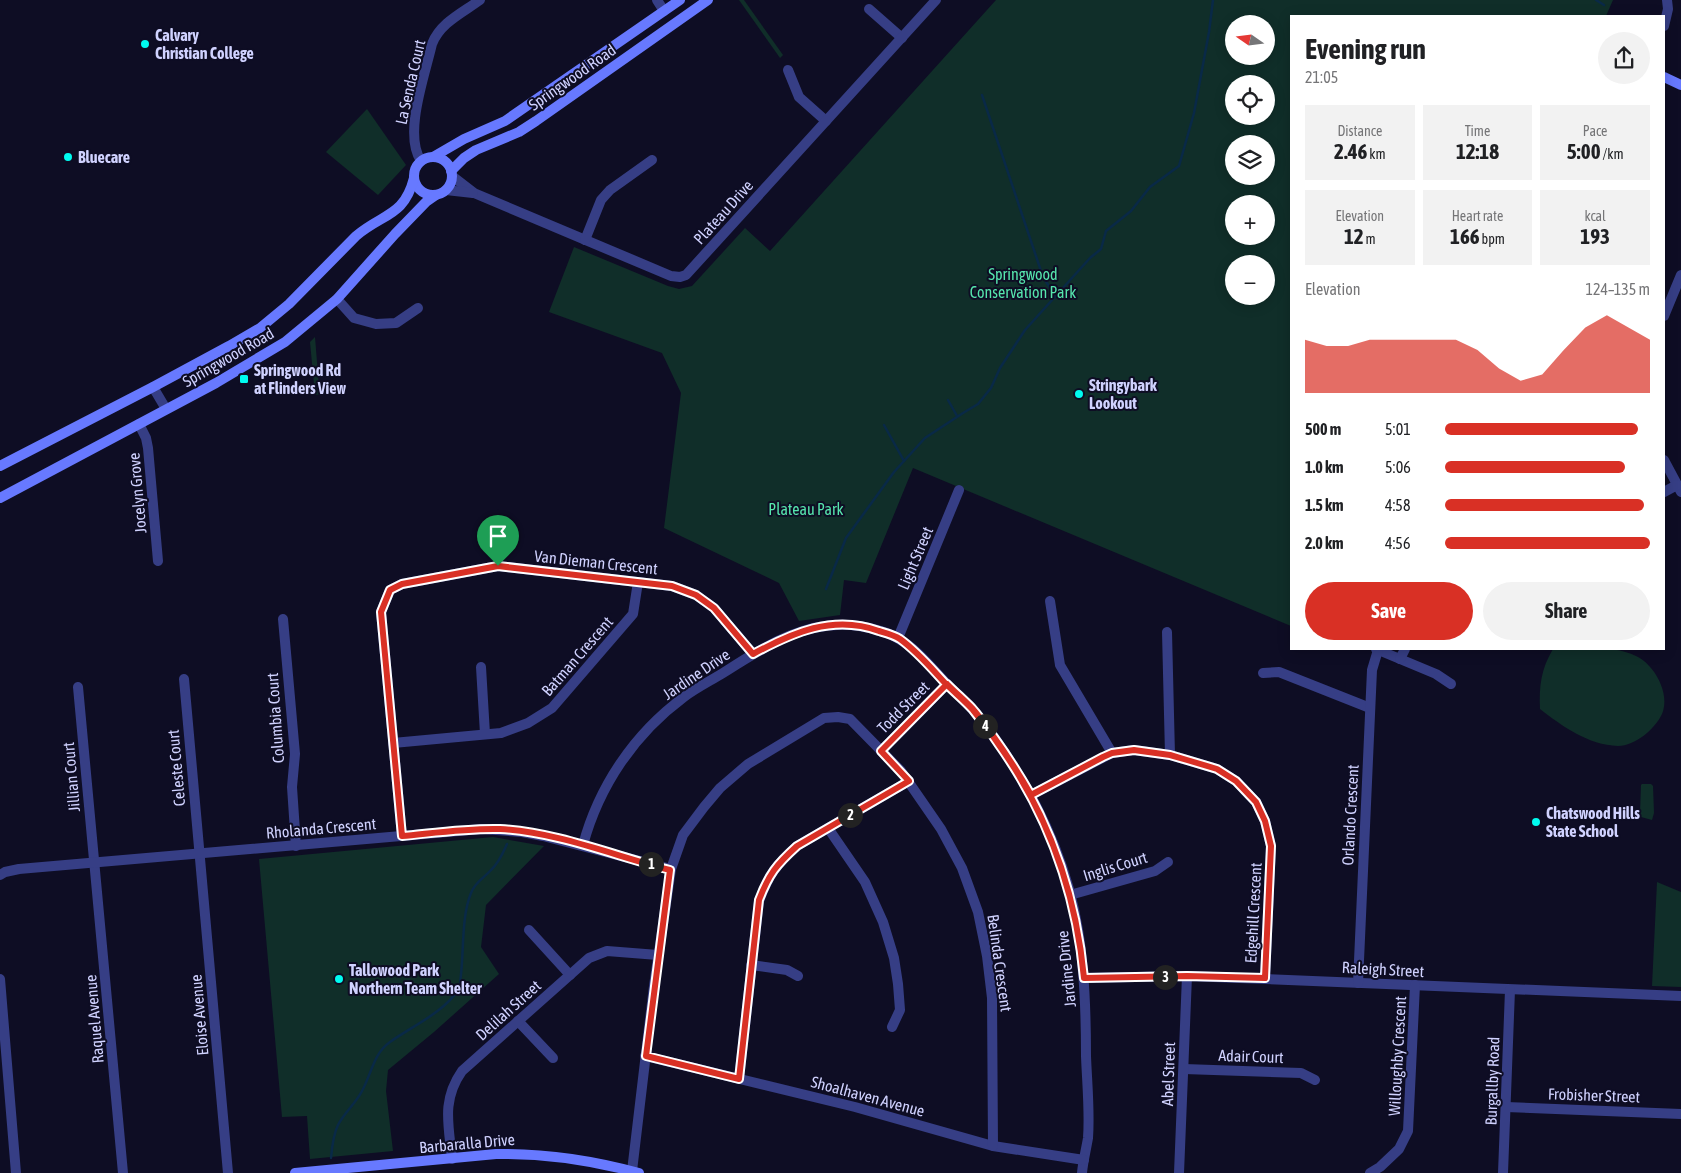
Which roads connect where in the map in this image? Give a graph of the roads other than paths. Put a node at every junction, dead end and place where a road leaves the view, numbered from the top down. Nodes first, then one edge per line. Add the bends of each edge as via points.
1 (480, 0) edge
2 (657, 0) edge
3 (680, 0) edge
4 (708, 0) edge
5 (936, 0) edge
6 (1667, 0) edge
7 (869, 9) dead end
8 (664, 11) junction
9 (1665, 22) edge
10 (902, 38) junction
11 (788, 70) dead end
12 (1665, 77) edge
13 (1681, 85) edge
14 (826, 121) junction
15 (433, 157) junction
16 (652, 160) dead end
17 (420, 162) junction
18 (451, 174) junction
19 (414, 178) junction
20 (441, 192) junction
21 (474, 193) junction
22 (585, 240) junction
23 (1681, 275) edge
24 (337, 299) junction
25 (418, 308) dead end
26 (1665, 314) edge
27 (153, 387) junction
28 (166, 410) junction
29 (139, 424) junction
30 (1665, 462) edge
31 (0, 466) edge
32 (1679, 488) edge
33 (960, 490) dead end
34 (1665, 492) edge
35 (0, 498) edge
36 (158, 561) dead end
37 (638, 582) junction
38 (1050, 601) dead end
39 (283, 619) dead end
40 (1167, 632) dead end
41 (898, 638) junction
42 (1377, 650) edge
43 (1379, 650) edge
44 (1404, 650) edge
45 (753, 654) junction
46 (1400, 659) junction
47 (481, 667) dead end
48 (1263, 673) dead end
49 (184, 679) dead end
50 (947, 684) junction
51 (1450, 684) dead end
52 (78, 687) dead end
53 (1370, 708) junction
54 (485, 734) junction
55 (393, 743) junction
56 (881, 751) junction
57 (1112, 753) junction
58 (1170, 755) junction
59 (909, 781) junction
60 (1031, 795) junction
61 (828, 828) junction
62 (402, 836) junction
63 (296, 846) junction
64 (583, 846) junction
65 (199, 854) junction
66 (1168, 862) dead end
67 (95, 863) junction
68 (670, 870) junction
69 (0, 875) edge
70 (1070, 895) junction
71 (529, 930) dead end
72 (658, 955) junction
73 (751, 966) junction
74 (570, 975) junction
75 (798, 976) dead end
76 (1187, 976) junction
77 (1084, 978) junction
78 (1265, 978) junction
79 (0, 979) edge
80 (1358, 982) junction
81 (1415, 985) junction
82 (1510, 990) junction
83 (1681, 996) edge
84 (518, 1021) junction
85 (892, 1027) dead end
86 (646, 1056) junction
87 (553, 1058) dead end
88 (1184, 1069) junction
89 (739, 1079) junction
90 (1315, 1080) dead end
91 (1506, 1106) junction
92 (1681, 1114) edge
93 (993, 1146) junction
94 (452, 1159) junction
95 (1084, 1160) junction
96 (396, 1168) edge
97 (1382, 1170) edge
98 (635, 1172) edge
99 (16, 1173) edge
100 (123, 1173) edge
101 (228, 1173) edge
102 (296, 1173) edge
103 (1082, 1173) edge
104 (1179, 1173) edge
105 (1370, 1173) edge
106 (1503, 1173) edge

1 - 17 street, La Senda Court via 444,26 432,44 414,123 414,146
2 - 8 street
3 - 8 main road, Springwood Road
4 - 18 main road, Springwood Road via 536,121 464,158
5 - 10 street, Plateau Drive
6 - 9 street
7 - 10 street
8 - 15 main road, Springwood Road via 505,121
10 - 14 street, Plateau Drive
11 - 14 street via 799,97
12 - 13 main road
14 - 22 street, Plateau Drive via 686,275 672,276
15 - 17 main road
15 - 18 main road via 444,161
16 - 22 street via 601,200
17 - 19 main road
18 - 20 main road via 451,181
18 - 21 street, Plateau Drive
19 - 20 main road via 419,190 430,195
19 - 27 main road, Springwood Road via 401,206 364,229 311,284 260,328
20 - 21 street, Plateau Drive
20 - 24 main road, Springwood Road via 426,202
21 - 22 street, Plateau Drive
23 - 26 street
24 - 25 street via 354,318 376,324 396,324
24 - 28 main road, Springwood Road via 285,342
27 - 28 street
27 - 31 main road, Springwood Road
28 - 29 main road, Springwood Road
29 - 35 main road, Springwood Road
29 - 36 street, Jocelyn Grove via 148,448
30 - 32 street
32 - 34 street
33 - 41 street, Light Street
37 - 45 street, Van Dieman Crescent via 672,586 696,595 714,608
37 - 54 street, Batman Crescent via 633,614 552,708 528,723 501,733
37 - 55 street, Van Dieman Crescent via 498,566 402,584 390,590 381,612
38 - 57 street via 1060,665
39 - 63 street, Columbia Court via 295,754 292,794
40 - 58 street
41 - 45 street, Jardine Drive via 871,628 830,624 799,631
41 - 50 street, Jardine Drive via 917,652
42 - 53 street, Orlando Crescent
43 - 46 street
44 - 46 street
45 - 64 street, Jardine Drive via 684,697 643,733 626,754 597,804
46 - 51 street via 1436,674
47 - 54 street
48 - 53 street via 1279,672
49 - 65 street, Celeste Court
50 - 56 street, Todd Street
50 - 60 street, Jardine Drive via 978,716
52 - 67 street, Jillian Court
53 - 80 street, Orlando Crescent
54 - 55 street, Batman Crescent
55 - 62 street, Van Dieman Crescent
56 - 59 street, Belinda Crescent
56 - 68 street, Belinda Crescent via 850,719 824,718 748,764 720,788 683,835
57 - 58 street, Edgehill Crescent via 1134,750
57 - 60 street, Edgehill Crescent
58 - 78 street, Edgehill Crescent via 1217,769 1236,781 1256,802 1265,821 1271,846
59 - 61 street
59 - 93 street, Belinda Crescent via 946,836 978,912 992,998
60 - 70 street, Jardine Drive via 1057,854
61 - 73 street via 782,858 768,878 759,900
61 - 85 street via 865,882 894,958 900,1010
62 - 63 street, Rholanda Crescent
62 - 64 street, Rholanda Crescent via 501,830
63 - 65 street, Rholanda Crescent
64 - 68 street, Rholanda Crescent
65 - 67 street, Rholanda Crescent
65 - 101 street, Eloise Avenue
66 - 70 street, Inglis Court via 1155,871
67 - 69 street, Rholanda Crescent via 19,869
67 - 100 street, Raquel Avenue
68 - 72 street, Belinda Crescent
70 - 77 street, Jardine Drive via 1078,926
71 - 74 street
72 - 74 street, Delilah Street via 607,951 589,958
72 - 86 street, Belinda Crescent
73 - 75 street via 787,970
73 - 89 street
74 - 84 street, Delilah Street
76 - 77 street, Raleigh Street
76 - 78 street, Raleigh Street
76 - 88 street, Abel Street
77 - 95 street, Jardine Drive via 1088,1137
78 - 80 street, Raleigh Street
79 - 99 street
80 - 81 street, Raleigh Street
81 - 82 street, Raleigh Street
81 - 97 street, Willoughby Crescent via 1408,1131
82 - 83 street, Raleigh Street
82 - 91 street, Burgallby Road
84 - 87 street
84 - 94 street, Delilah Street via 455,1080 448,1098
86 - 89 street, Shoalhaven Avenue
86 - 98 street, Belinda Crescent
88 - 90 street, Adair Court via 1301,1073
88 - 104 street, Abel Street
89 - 93 street, Shoalhaven Avenue via 855,1107
91 - 92 street, Frobisher Street
91 - 106 street, Burgallby Road
93 - 95 street, Shoalhaven Avenue
94 - 96 main road, Barbaralla Drive
94 - 98 main road, Barbaralla Drive via 525,1153 572,1158
95 - 103 street, Jardine Drive
96 - 102 main road, Barbaralla Drive
97 - 105 street, Willoughby Crescent

